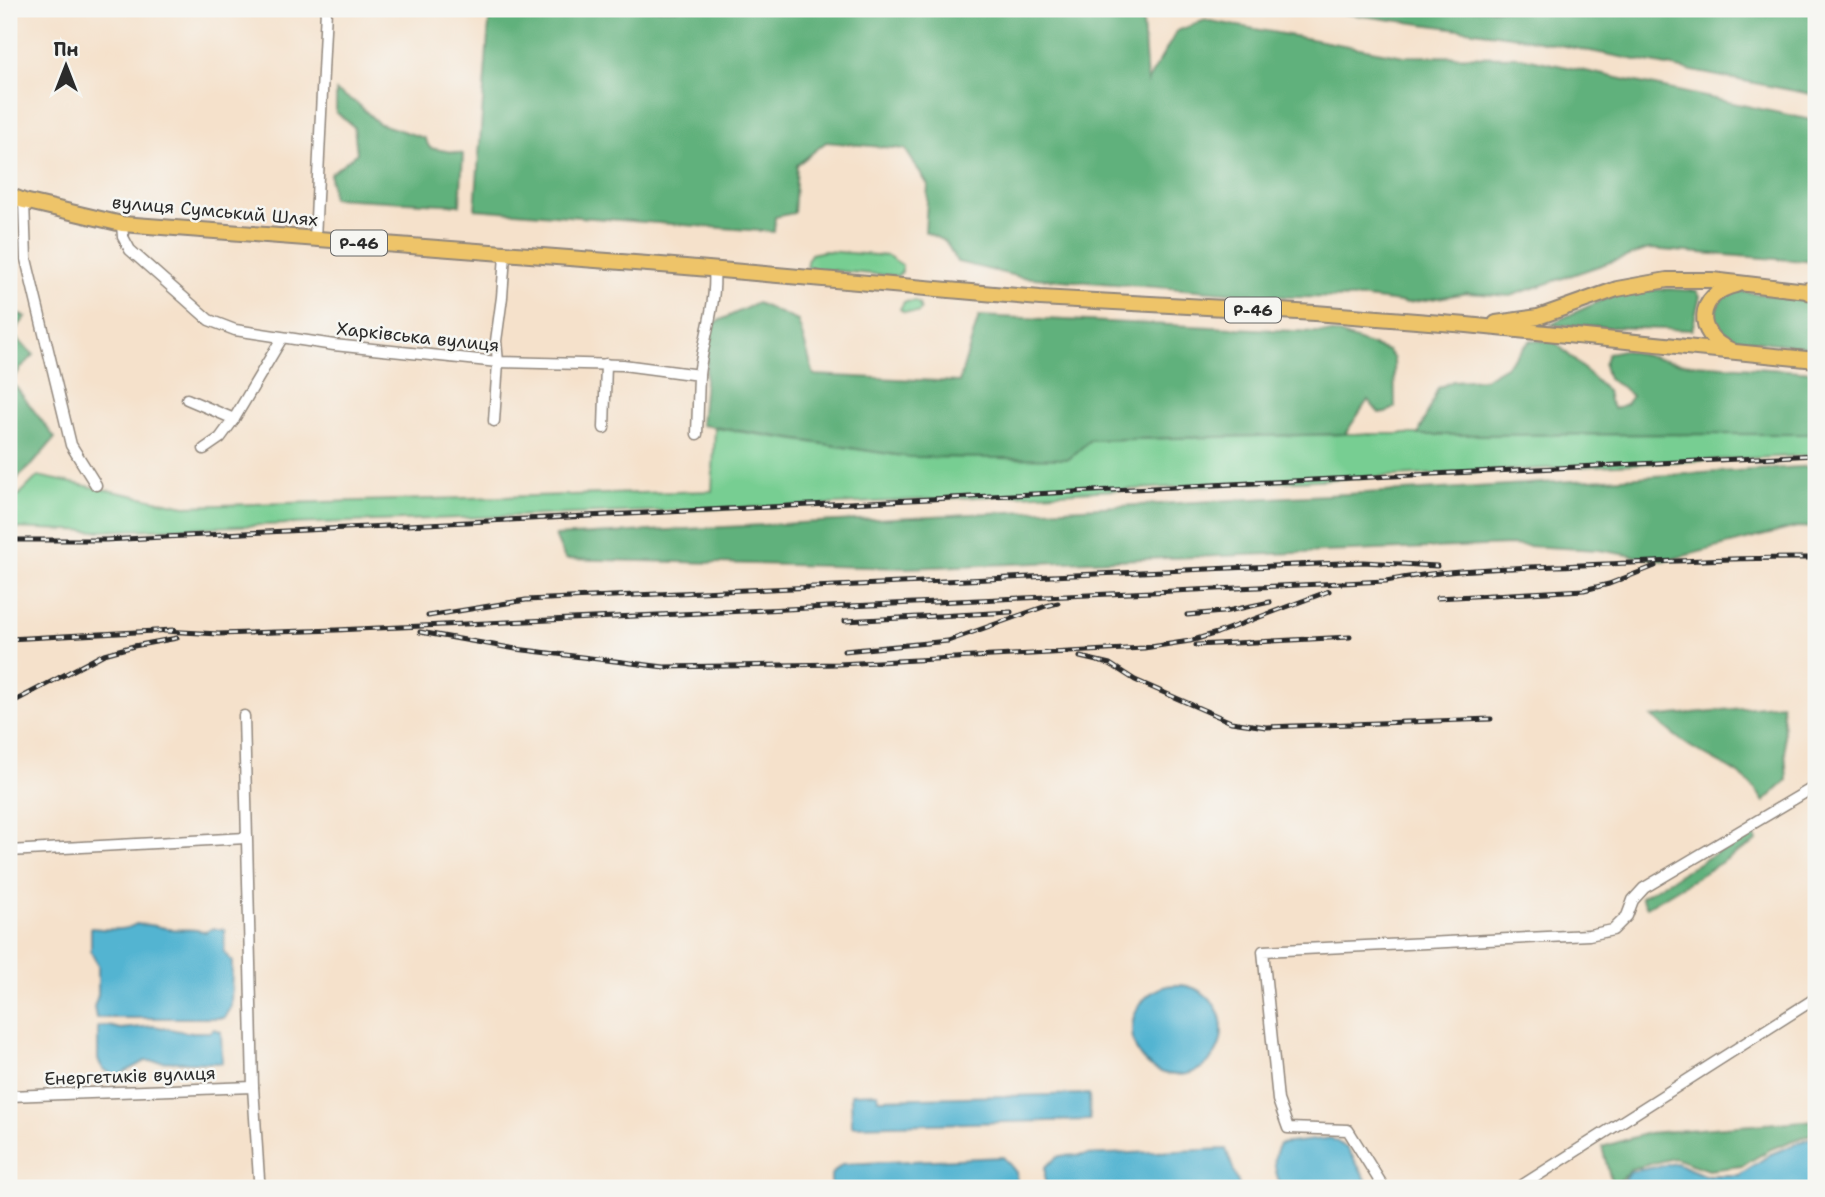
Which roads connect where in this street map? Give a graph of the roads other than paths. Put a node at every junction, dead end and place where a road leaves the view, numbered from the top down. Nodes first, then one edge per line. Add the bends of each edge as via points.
1 (326, 9) edge
2 (9, 195) edge
3 (24, 201) junction
4 (122, 224) junction
5 (315, 240) junction
6 (505, 255) junction
7 (713, 269) junction
8 (1748, 284) junction
9 (1814, 291) edge
10 (1467, 325) junction
11 (282, 338) junction
12 (1745, 354) junction
13 (1816, 360) edge
14 (498, 362) junction
15 (606, 364) junction
16 (699, 375) junction
17 (187, 399) dead end
18 (234, 419) junction
19 (495, 421) dead end
20 (604, 428) dead end
21 (696, 434) dead end
22 (204, 449) dead end
23 (96, 485) dead end
24 (244, 716) dead end
25 (1816, 786) edge
26 (246, 838) junction
27 (9, 851) edge
28 (1816, 998) edge
29 (253, 1087) junction
30 (9, 1096) edge
31 (262, 1188) edge
32 (1384, 1188) edge
33 (1518, 1188) edge

1 - 5 street
2 - 3 main road, вулиця Сумський Шлях / Р-46
3 - 4 main road, вулиця Сумський Шлях / Р-46
3 - 23 street via 26,259 71,445
4 - 5 main road, вулиця Сумський Шлях / Р-46
4 - 11 street, Харківська вулиця via 130,250 209,320
5 - 6 main road, вулиця Сумський Шлях / Р-46
6 - 7 main road, вулиця Сумський Шлях / Р-46
6 - 14 street
7 - 10 main road, Р-46 via 1040,298
7 - 16 street via 716,289
8 - 9 main road, Р-46
8 - 10 main road, Р-46 via 1654,281 1538,317
8 - 12 main road via 1728,286 1714,294 1704,316 1707,331 1717,343
10 - 12 main road, Р-46
11 - 14 street, Харківська вулиця
11 - 18 street
12 - 13 main road, Р-46
14 - 15 street, Харківська вулиця
14 - 19 street
15 - 16 street, Харківська вулиця
15 - 20 street
16 - 21 street
17 - 18 street
18 - 22 street via 220,438
24 - 26 street
25 - 32 street via 1644,888 1613,930 1589,935 1263,951 1278,1100 1289,1128 1349,1130
26 - 27 street
26 - 29 street
28 - 33 street
29 - 30 street, Енергетиків вулиця
29 - 31 street

